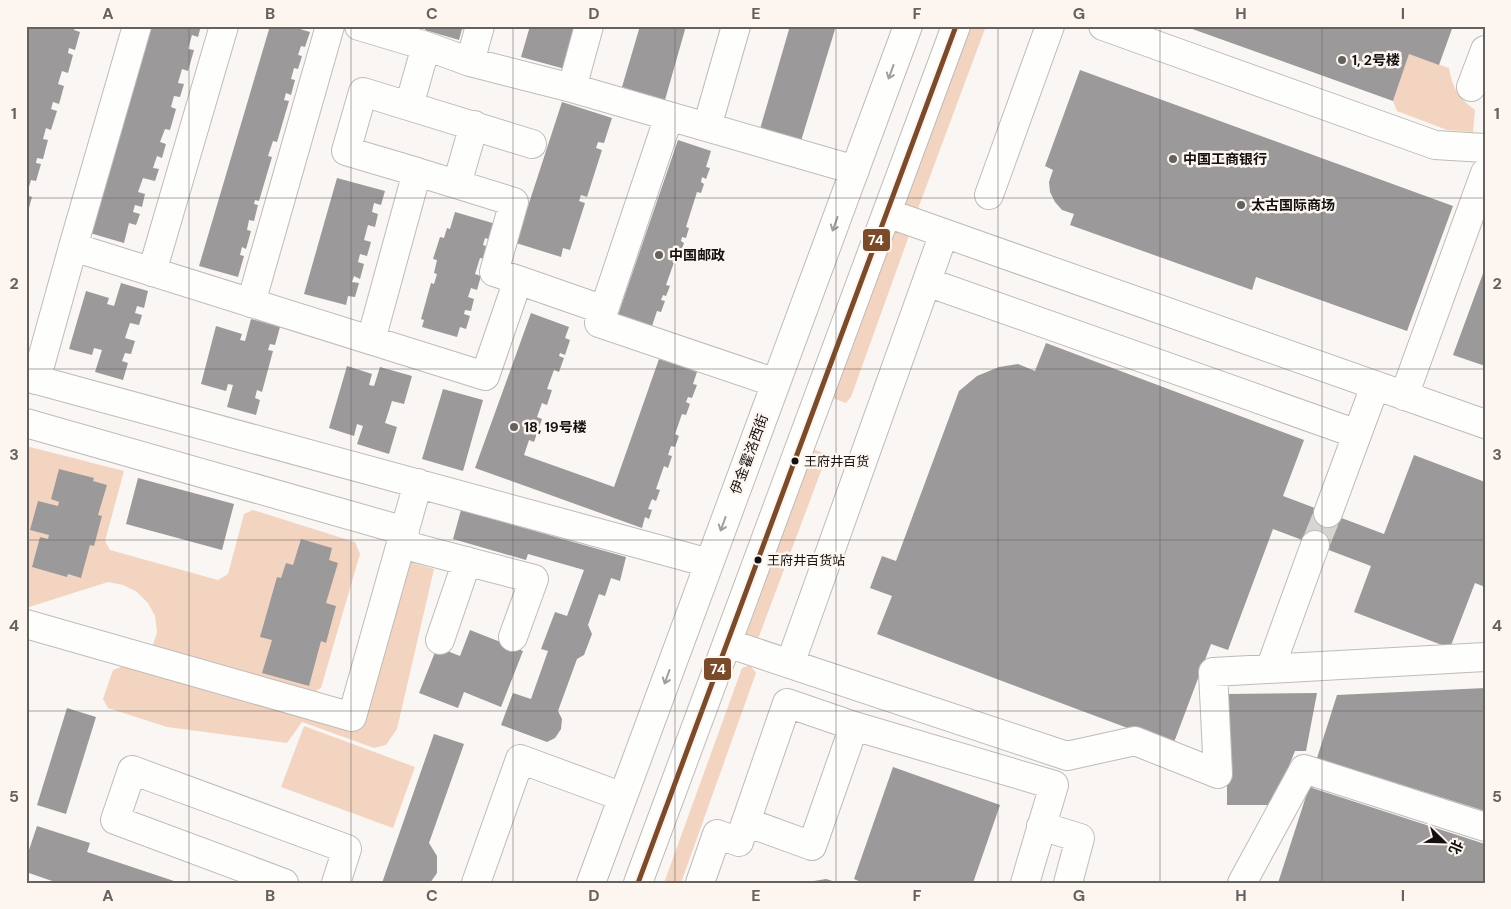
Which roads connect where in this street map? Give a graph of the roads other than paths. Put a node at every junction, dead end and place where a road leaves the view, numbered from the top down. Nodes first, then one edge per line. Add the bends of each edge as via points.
1 (137, 26) edge
2 (224, 26) edge
3 (330, 26) edge
4 (359, 26) edge
5 (480, 26) edge
6 (589, 26) edge
7 (736, 26) edge
8 (908, 26) edge
9 (956, 26) edge
10 (1050, 26) edge
11 (1103, 26) edge
12 (426, 46) junction
13 (1485, 50) edge
14 (470, 62) junction
15 (1471, 87) dead end
16 (572, 88) junction
17 (409, 106) junction
18 (669, 116) junction
19 (474, 126) junction
20 (707, 127) junction
21 (532, 144) dead end
22 (1485, 148) edge
23 (855, 170) junction
24 (417, 172) junction
25 (1485, 173) edge
26 (457, 184) junction
27 (989, 196) dead end
28 (887, 213) junction
29 (944, 233) junction
30 (74, 247) junction
31 (152, 272) junction
32 (518, 280) junction
33 (927, 282) junction
34 (251, 302) junction
35 (604, 310) junction
36 (371, 340) junction
37 (31, 379) edge
38 (776, 383) junction
39 (1376, 386) junction
40 (1404, 396) junction
41 (26, 423) edge
42 (1485, 424) edge
43 (1357, 434) junction
44 (418, 484) junction
45 (1328, 513) tunnel mouth
46 (403, 537) junction
47 (1316, 545) tunnel mouth
48 (466, 561) junction
49 (709, 563) junction
50 (26, 624) edge
51 (513, 637) dead end
52 (440, 640) dead end
53 (727, 643) junction
54 (1485, 657) edge
55 (790, 664) junction
56 (1270, 669) junction
57 (854, 726) junction
58 (623, 797) junction
59 (746, 822) junction
60 (1041, 826) junction
61 (1485, 827) edge
62 (284, 883) edge
63 (336, 883) edge
64 (476, 883) edge
65 (591, 883) edge
66 (638, 883) edge
67 (700, 883) edge
68 (1025, 883) edge
69 (1068, 883) edge
70 (1242, 883) edge

1 - 30 street
2 - 31 street
3 - 34 street
4 - 12 street
5 - 14 street
6 - 16 street
7 - 20 street
8 -> 23 street, 伊金霍洛西街
9 - 28 street
10 - 27 street
11 - 22 street via 1435,146
12 - 14 street
12 - 17 street
13 - 15 street
14 - 16 street
16 - 18 street
17 - 19 street
17 - 24 street via 363,92 346,150
18 - 20 street
18 - 35 street
19 - 21 street
19 - 26 street
20 - 23 street
23 -> 38 street, 伊金霍洛西街
24 - 26 street
24 - 36 street
25 - 40 street
26 - 32 street via 514,202 494,272
28 - 29 street
28 - 53 street
29 - 33 street
29 - 39 street
30 - 31 street
30 - 37 street
31 - 34 street
32 - 35 street
32 - 36 street via 486,376
33 - 43 street
33 - 55 street
34 - 36 street
35 - 38 street via 599,323
37 - 44 street
38 -> 49 street, 伊金霍洛西街
39 - 40 street
39 - 43 street
40 - 42 street
41 - 46 street
43 - 45 street
44 - 46 street
44 - 49 street
46 - 48 street
46 - 50 street via 352,717
47 - 56 street
48 - 51 street via 534,579
48 - 52 street
49 -> 58 street, 伊金霍洛西街
53 - 55 street
53 - 66 street
54 - 56 street
55 - 56 street via 1067,756 1135,741 1218,774 1214,672
57 - 59 street via 787,703
57 - 59 street via 812,846
57 - 60 street via 1054,785
58 - 64 street via 520,759
58 - 65 street, 伊金霍洛西街
59 - 67 street via 739,842 717,834
60 - 68 street
60 - 69 street via 1080,838
61 - 70 street via 1304,769
62 - 63 street via 115,820 132,770 347,849

